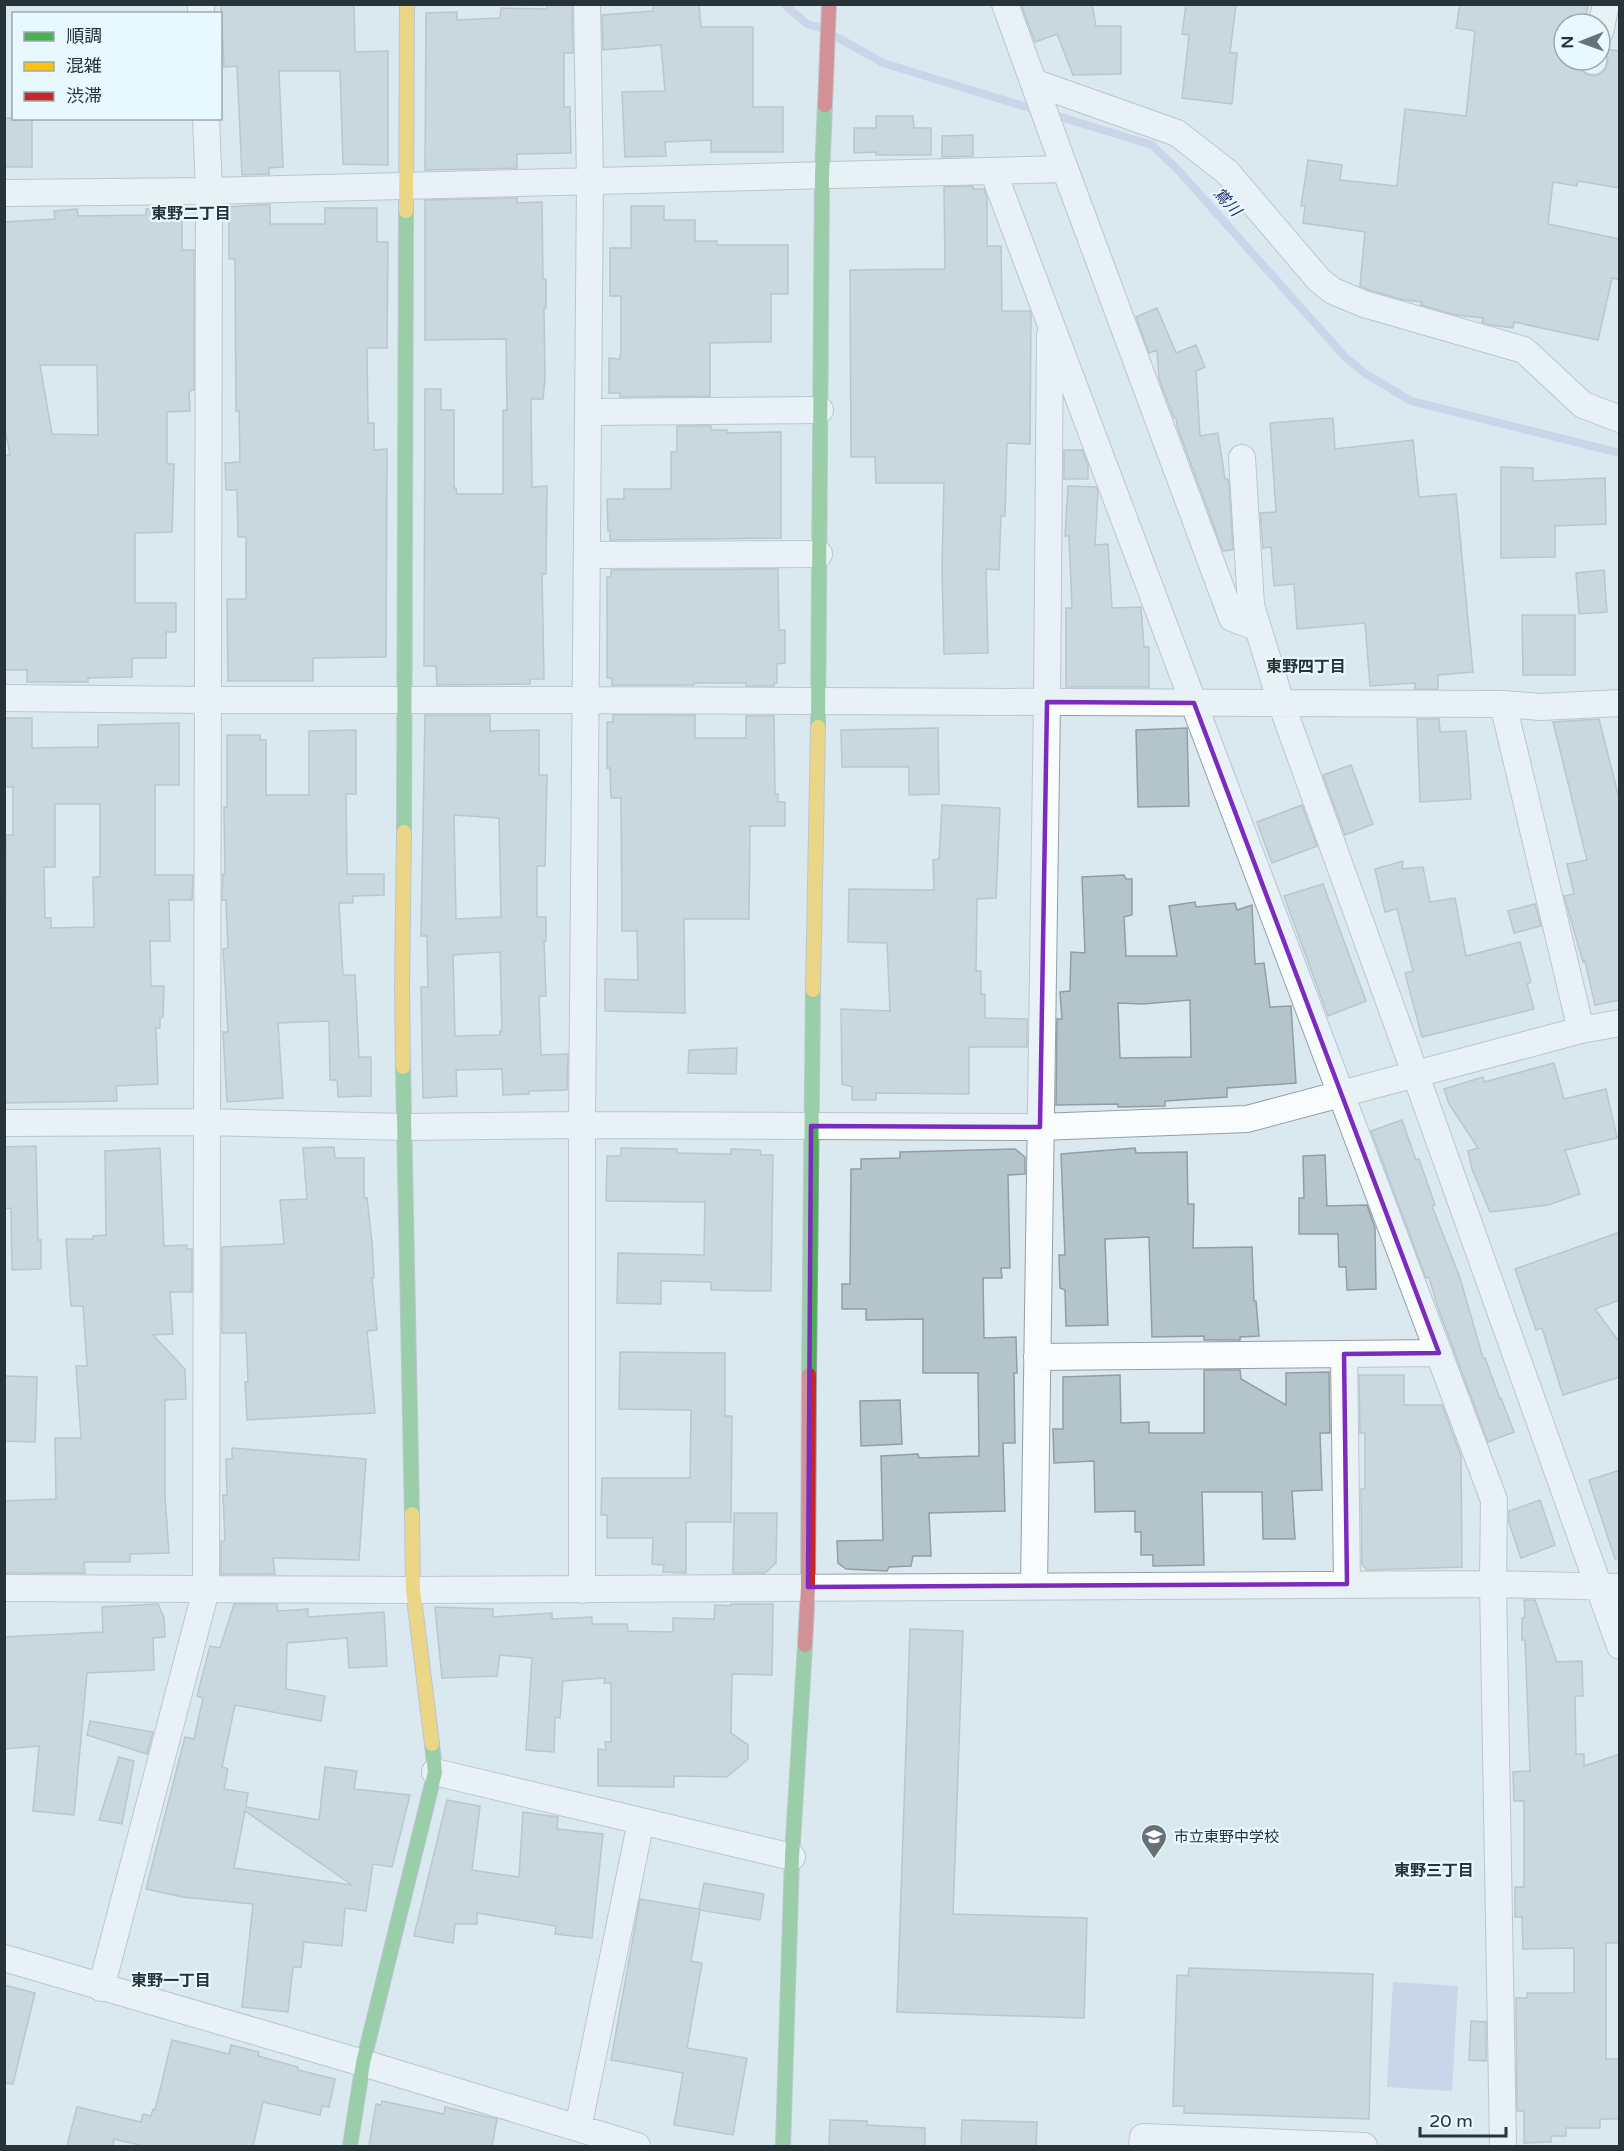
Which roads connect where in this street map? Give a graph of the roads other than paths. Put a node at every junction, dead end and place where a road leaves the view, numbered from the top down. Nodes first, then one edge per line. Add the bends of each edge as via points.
1 (407, 4) edge
2 (587, 4) edge
3 (829, 4) edge
4 (1005, 4) edge
5 (1033, 82) junction
6 (206, 120) edge
7 (1065, 169) junction
8 (993, 171) junction
9 (822, 175) junction
10 (591, 181) junction
11 (405, 185) junction
12 (208, 191) junction
13 (4, 193) edge
14 (1051, 319) junction
15 (820, 410) junction
16 (589, 412) junction
17 (1620, 419) edge
18 (1242, 458) dead end
19 (819, 554) junction
20 (588, 555) junction
21 (1258, 628) junction
22 (4, 698) edge
23 (209, 700) junction
24 (587, 700) junction
25 (405, 701) junction
26 (818, 701) junction
27 (1047, 702) junction
28 (1194, 703) junction
29 (1620, 703) edge
30 (1281, 704) junction
31 (1503, 704) junction
32 (1620, 1023) edge
33 (1581, 1030) junction
34 (1415, 1073) junction
35 (1341, 1094) junction
36 (206, 1122) junction
37 (4, 1123) edge
38 (582, 1125) junction
39 (811, 1125) junction
40 (405, 1127) junction
41 (1040, 1127) junction
42 (1439, 1353) junction
43 (1344, 1354) junction
44 (1037, 1357) junction
45 (1347, 1584) junction
46 (1493, 1584) junction
47 (1034, 1585) junction
48 (1609, 1586) edge
49 (808, 1587) junction
50 (4, 1588) edge
51 (206, 1590) junction
52 (413, 1590) junction
53 (582, 1590) junction
54 (1620, 1646) edge
55 (435, 1772) junction
56 (641, 1821) junction
57 (792, 1857) junction
58 (4, 1958) edge
59 (100, 1988) junction
60 (363, 2063) junction
61 (578, 2128) junction
62 (350, 2146) edge
63 (637, 2146) edge
64 (783, 2146) edge
65 (1142, 2146) edge
66 (1364, 2146) edge
67 (1503, 2146) edge

1 - 11 street
2 - 10 street
3 - 9 street
4 - 5 street
5 - 7 street
5 - 17 street via 1177,133 1227,172 1319,280 1333,291 1364,304 1524,350 1583,405
6 - 12 street
7 - 8 street
7 - 21 street via 1232,618
8 - 9 street
8 - 14 street
9 - 10 street
9 - 15 street
10 - 11 street
10 - 16 street
11 - 12 street
11 - 25 street
12 - 13 street
12 - 23 street
14 - 27 street
14 - 28 street
15 - 16 street
15 - 19 street
16 - 20 street
18 - 21 street via 1251,605
19 - 20 street
19 - 26 street
20 - 24 street
21 - 30 street
22 - 23 street
23 - 25 street
23 - 36 street
24 - 25 street
24 - 26 street
24 - 38 street
25 - 40 street
26 - 27 street
26 - 39 street
27 - 28 street
27 - 41 street
28 - 30 street
28 - 35 street
29 - 31 street via 1541,707
30 - 31 street
30 - 34 street
31 - 33 street
32 - 33 street
33 - 34 street
34 - 35 street
34 - 48 street
35 - 41 street via 1247,1119
35 - 42 street
36 - 37 street
36 - 40 street
36 - 51 street
38 - 39 street
38 - 40 street
38 - 53 street
39 - 41 street
39 - 49 street
40 - 52 street
41 - 44 street
42 - 43 street
42 - 46 street via 1494,1500
43 - 44 street
43 - 45 street
44 - 47 street
45 - 46 street
45 - 47 street
46 - 48 street
46 - 67 street
47 - 49 street
48 - 54 street
49 - 53 street
49 - 57 street
50 - 51 street
51 - 52 street
51 - 59 street
52 - 53 street
52 - 55 street
55 - 56 street
55 - 60 street
56 - 57 street
56 - 61 street
57 - 64 street
58 - 59 street
59 - 60 street
60 - 61 street
60 - 62 street
61 - 63 street
65 - 66 street via 1143,2137

